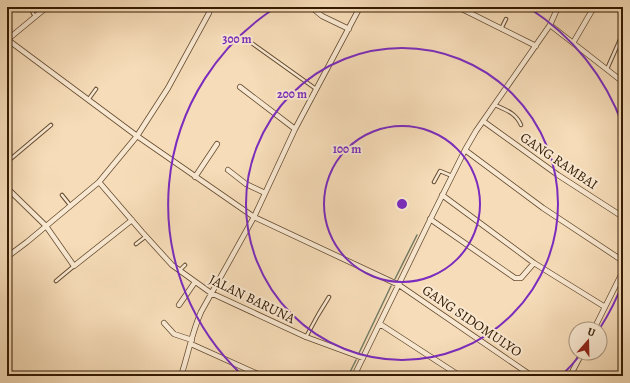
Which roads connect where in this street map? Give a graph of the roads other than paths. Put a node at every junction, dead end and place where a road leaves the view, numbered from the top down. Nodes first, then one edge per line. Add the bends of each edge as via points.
1 (28, 7) edge
2 (210, 7) edge
3 (311, 7) edge
4 (360, 7) edge
5 (458, 7) edge
6 (558, 7) edge
7 (594, 7) edge
8 (44, 8) edge
9 (35, 17) junction
10 (506, 19) dead end
11 (550, 25) junction
12 (349, 29) junction
13 (501, 29) junction
14 (623, 33) edge
15 (7, 40) edge
16 (573, 43) junction
17 (253, 44) dead end
18 (536, 46) junction
19 (607, 69) junction
20 (623, 82) edge
21 (240, 86) dead end
22 (96, 89) dead end
23 (316, 89) junction
24 (88, 100) junction
25 (495, 105) junction
26 (483, 121) junction
27 (51, 125) dead end
28 (521, 125) dead end
29 (295, 129) junction
30 (137, 136) junction
31 (217, 144) dead end
32 (465, 150) junction
33 (7, 162) edge
34 (228, 170) dead end
35 (452, 176) junction
36 (195, 177) junction
37 (99, 182) junction
38 (434, 182) dead end
39 (7, 188) edge
40 (265, 193) junction
41 (62, 195) dead end
42 (442, 195) junction
43 (70, 205) junction
44 (254, 217) junction
45 (623, 217) edge
46 (430, 219) junction
47 (132, 220) junction
48 (46, 226) junction
49 (146, 236) junction
50 (136, 244) dead end
51 (7, 257) edge
52 (623, 261) edge
53 (534, 263) junction
54 (185, 265) dead end
55 (74, 266) junction
56 (179, 271) junction
57 (623, 271) edge
58 (56, 281) dead end
59 (195, 282) junction
60 (399, 285) junction
61 (211, 293) junction
62 (328, 297) dead end
63 (178, 305) dead end
64 (605, 307) junction
65 (598, 321) edge
66 (164, 323) dead end
67 (380, 324) junction
68 (306, 337) junction
69 (192, 342) junction
70 (363, 358) junction
71 (578, 361) edge
72 (355, 374) edge
73 (181, 376) edge
74 (262, 376) edge
75 (362, 376) edge
76 (460, 376) edge
77 (532, 376) edge
78 (570, 376) edge

1 - 9 lane
2 - 30 street via 168,88
3 - 12 street via 322,16
4 - 12 street
5 - 13 street
6 - 11 street
7 - 16 street
8 - 9 street
9 - 15 street
10 - 13 lane
11 - 16 street
11 - 18 street
12 - 23 street
13 - 18 street
14 - 19 lane
15 - 24 street, GANG SIDOMULYO
16 - 19 street
17 - 23 lane
18 - 25 street
19 - 20 street
21 - 29 street
22 - 24 lane
23 - 29 street
24 - 30 street, GANG SIDOMULYO
25 - 26 street
25 - 28 lane via 514,114
26 - 32 street
26 - 45 street, GANG RAMBAI via 558,175
27 - 33 lane
29 - 40 street
30 - 36 street, GANG SIDOMULYO
30 - 37 street
31 - 36 street
32 - 35 street
32 - 52 street via 543,208
34 - 40 street via 246,184
35 - 38 lane via 440,171
35 - 42 street
36 - 44 street, GANG SIDOMULYO
37 - 43 street
37 - 47 street, JALAN BARUNA
39 - 48 street
40 - 44 street
41 - 43 lane
42 - 46 street
42 - 53 street
43 - 48 street
44 - 60 street, GANG SIDOMULYO
44 - 61 street
46 - 53 street via 515,278 521,278
46 - 60 street
47 - 49 street, JALAN BARUNA
47 - 55 street
48 - 51 street
48 - 55 street
49 - 50 lane
49 - 56 street, JALAN BARUNA
53 - 64 street
54 - 56 lane
55 - 58 lane
56 - 59 street, JALAN BARUNA
57 - 64 street
59 - 61 street, JALAN BARUNA
59 - 63 street
60 - 67 street
60 - 77 street, GANG SIDOMULYO
61 - 68 street, JALAN BARUNA
61 - 69 street via 196,324
62 - 68 lane
64 - 65 street
66 - 69 street via 175,334
67 - 70 street
67 - 76 street
68 - 70 street, JALAN BARUNA
69 - 73 street
69 - 74 street
70 - 72 street
71 - 78 street
72 - 75 lane

